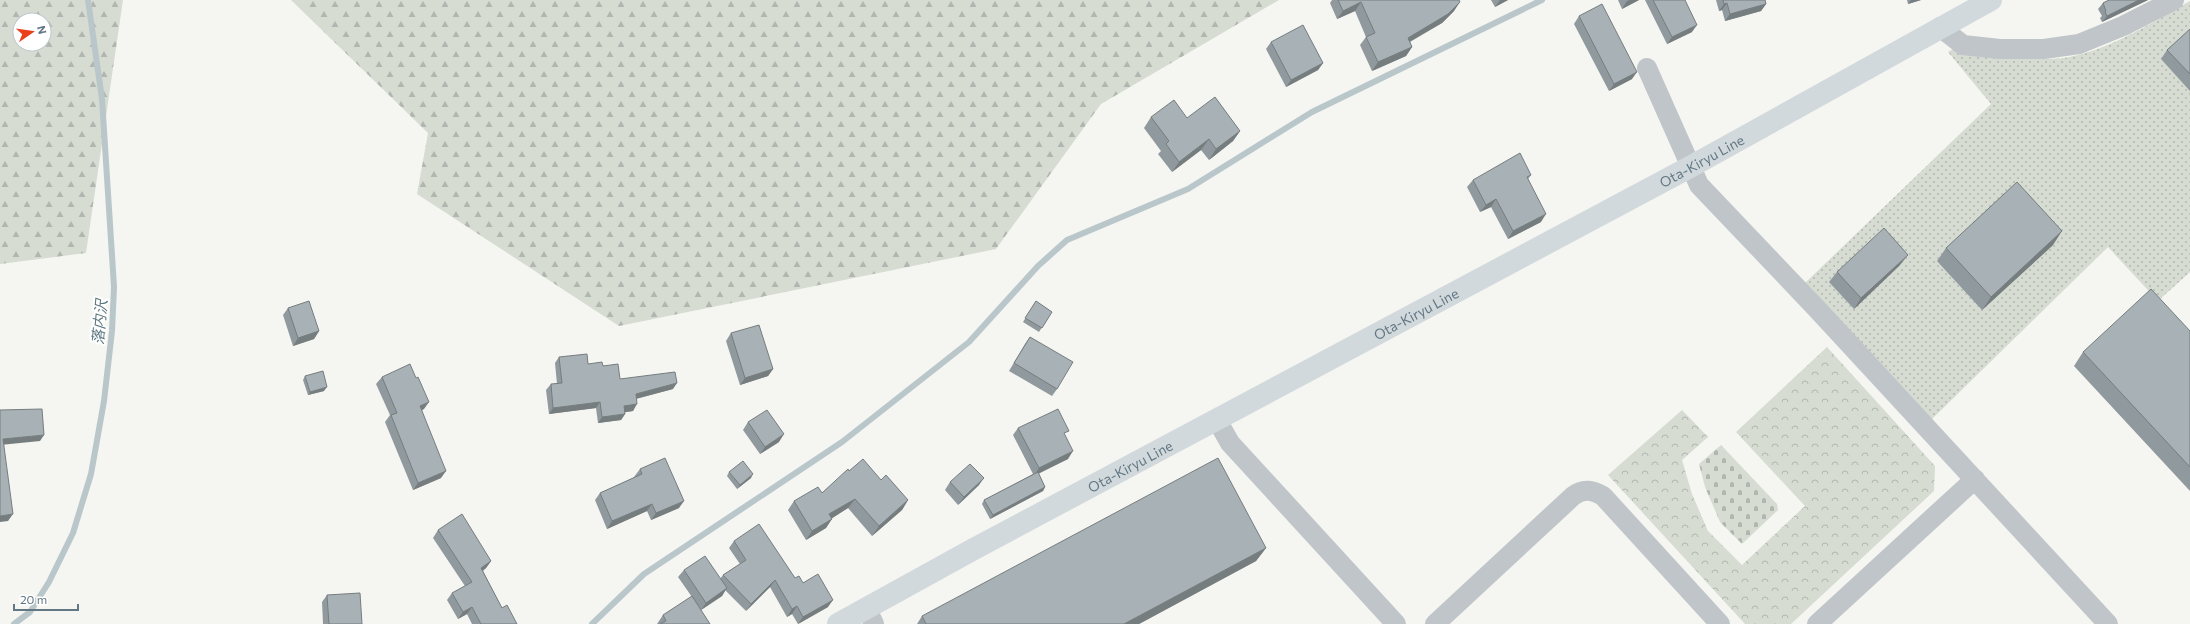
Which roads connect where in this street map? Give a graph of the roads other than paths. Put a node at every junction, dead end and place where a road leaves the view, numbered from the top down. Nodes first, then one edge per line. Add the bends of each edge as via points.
1 (1991, 0) edge
2 (2174, 0) edge
3 (1940, 28) junction
4 (1647, 68) dead end
5 (1690, 167) junction
6 (1217, 420) junction
7 (1975, 479) junction
8 (870, 616) edge
9 (838, 624) edge
10 (1396, 624) edge
11 (1435, 624) edge
12 (1720, 624) edge
13 (1817, 624) edge
14 (2108, 624) edge

1 - 3 main road, Ota-Kiryu Line
2 - 3 street via 2123,26 2079,44 2044,49 2000,49 1963,44
3 - 5 main road, Ota-Kiryu Line
4 - 5 street
5 - 6 main road, Ota-Kiryu Line
5 - 7 street via 1699,185
6 - 8 main road, Ota-Kiryu Line via 979,546
6 - 10 street via 1230,443
7 - 13 street
7 - 14 street
8 - 9 main road, Ota-Kiryu Line
11 - 12 street via 1573,496 1580,491 1588,490 1603,496

